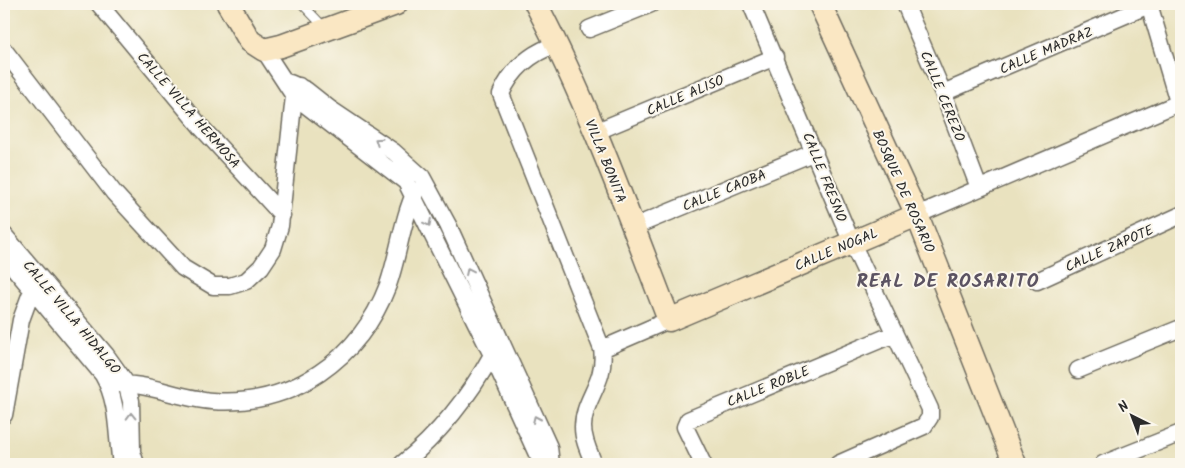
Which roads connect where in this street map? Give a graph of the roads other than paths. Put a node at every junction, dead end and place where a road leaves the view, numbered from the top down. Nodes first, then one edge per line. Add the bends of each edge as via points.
1 (99, 4) edge
2 (228, 4) edge
3 (302, 4) edge
4 (396, 4) edge
5 (536, 4) edge
6 (650, 4) edge
7 (751, 4) edge
8 (820, 4) edge
9 (905, 4) edge
10 (1149, 5) edge
11 (590, 29) dead end
12 (326, 30) junction
13 (557, 44) junction
14 (4, 50) edge
15 (264, 50) junction
16 (774, 57) junction
17 (292, 88) junction
18 (943, 93) junction
19 (1180, 102) edge
20 (595, 132) junction
21 (815, 152) junction
22 (422, 177) junction
23 (979, 188) junction
24 (414, 194) junction
25 (1181, 214) edge
26 (282, 215) junction
27 (917, 215) junction
28 (633, 228) junction
29 (4, 235) edge
30 (852, 243) junction
31 (4, 256) edge
32 (1037, 281) dead end
33 (35, 282) junction
34 (669, 320) junction
35 (1181, 328) edge
36 (894, 334) junction
37 (602, 349) junction
38 (492, 355) junction
39 (1078, 370) dead end
40 (126, 383) junction
41 (108, 384) junction
42 (4, 415) edge
43 (1181, 434) edge
44 (121, 464) edge
45 (136, 464) edge
46 (402, 464) edge
47 (546, 464) edge
48 (551, 464) edge
49 (594, 464) edge
50 (703, 464) edge
51 (838, 464) edge
52 (1015, 464) edge
53 (1102, 464) edge

1 - 26 street, CALLE VILLA HERMOSA via 201,127
2 - 15 main road via 250,41
3 - 12 lane
4 - 12 main road
5 - 13 main road, VILLA BONITA
6 - 11 street
7 - 16 street, CALLE FRESNO
8 - 27 main road, BOSQUE DE ROSARIO
9 - 18 street, CALLE CEREZO
10 - 18 street, CALLE MADRAZ
10 - 19 street
12 - 15 main road
13 - 20 main road, VILLA BONITA
13 - 37 street via 536,51 521,64 507,78 501,94
14 - 26 street via 114,193 183,268 205,282 213,286 230,286 246,282 273,249
15 - 17 street
16 - 20 street, CALLE ALISO
16 - 21 street, CALLE FRESNO
22 -> 17 street via 394,152
17 - 24 street via 404,180
17 - 26 street
18 - 23 street, CALLE CEREZO
19 - 23 street, CALLE NOGAL
20 - 28 main road, VILLA BONITA
21 - 28 street, CALLE CAOBA
21 - 30 street, CALLE FRESNO
22 - 24 street
48 -> 22 street via 549,447 505,348
23 - 27 street, CALLE NOGAL
24 -> 38 street
24 - 40 street via 388,285 371,319 357,340 338,359 297,388 251,401 212,401
25 - 32 street, CALLE ZAPOTE
27 - 30 main road, CALLE NOGAL
27 - 52 main road, BOSQUE DE ROSARIO
28 - 34 main road, VILLA BONITA
29 - 33 street, CALLE VILLA HIDALGO
30 - 34 main road, CALLE NOGAL
30 - 36 street, CALLE FRESNO
31 - 33 street, CALLE VILLA HIDALGO
33 - 40 street, CALLE VILLA HIDALGO via 106,355
33 - 41 street, CALLE VILLA HIDALGO
33 - 42 street via 21,320
34 - 37 street, CALLE NOGAL
35 - 39 street
36 - 50 street, CALLE ROBLE via 688,420 686,427
36 - 51 street, CALLE FRESNO via 930,410 930,417 924,426
37 - 49 street via 603,371 584,417 583,428 584,440
38 - 46 street via 482,374 444,423
38 - 47 street via 538,454
40 - 41 street
45 -> 40 street, CALLE VILLA HIDALGO via 132,452 131,401
41 - 44 street, CALLE VILLA HIDALGO via 116,405
43 - 53 street

